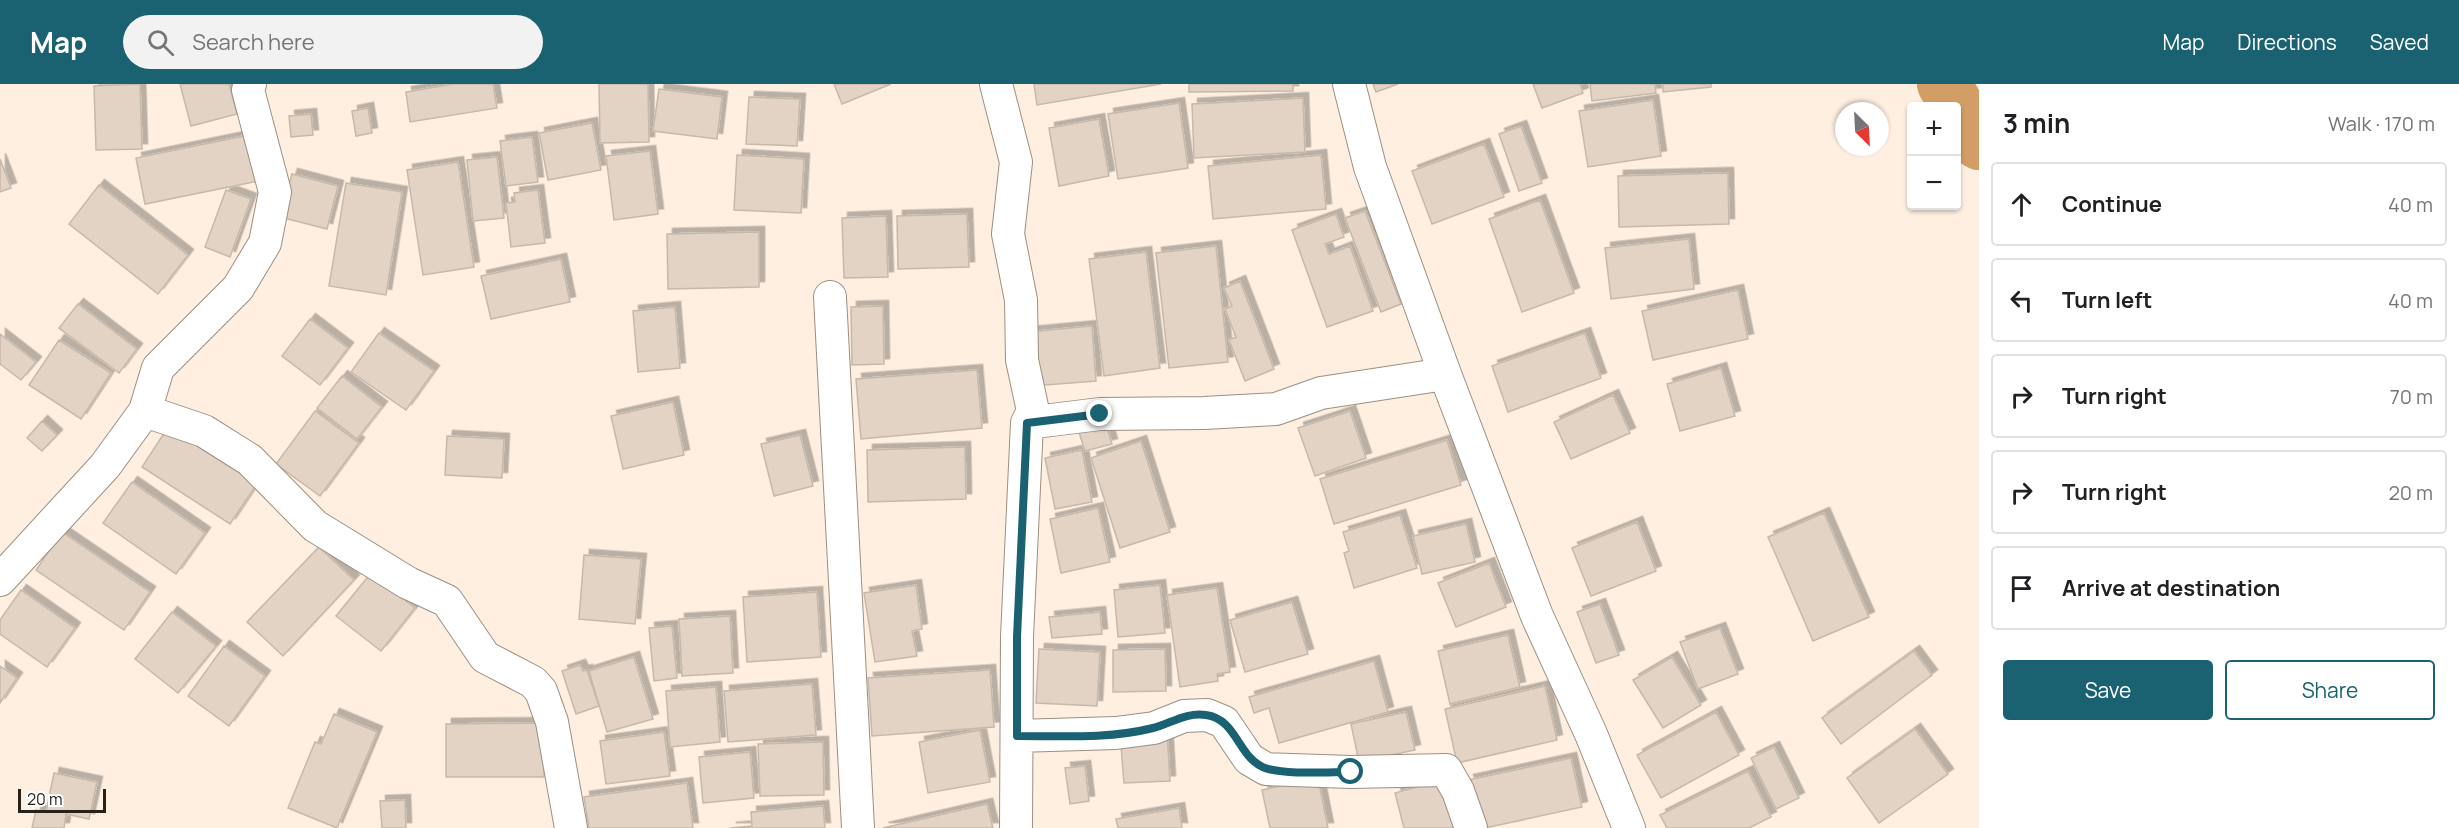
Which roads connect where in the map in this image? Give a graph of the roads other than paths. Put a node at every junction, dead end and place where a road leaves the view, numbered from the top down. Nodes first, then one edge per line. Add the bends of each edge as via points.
1 (250, 84) edge
2 (996, 84) edge
3 (1349, 84) edge
4 (830, 297) dead end
5 (1445, 374) junction
6 (145, 411) junction
7 (1027, 423) junction
8 (0, 580) edge
9 (1017, 736) junction
10 (571, 828) edge
11 (858, 828) edge
12 (1016, 828) edge
13 (1471, 828) edge
14 (1629, 828) edge

1 - 6 street via 248,90 275,192 265,243 238,288 158,368
2 - 7 street via 1016,162 1008,234 1020,300 1022,360 1033,411
3 - 5 street via 1371,167
4 - 11 street
5 - 7 street via 1322,393 1276,409 1100,414
5 - 14 street via 1537,616
6 - 8 street via 105,466
6 - 10 street via 204,431 250,460 315,526 408,583 447,601 485,657 533,682 541,691 552,722
7 - 9 street via 1017,637
9 - 12 street
9 - 13 street via 1116,733 1154,728 1184,716 1207,715 1224,722 1249,759 1266,769 1446,770

